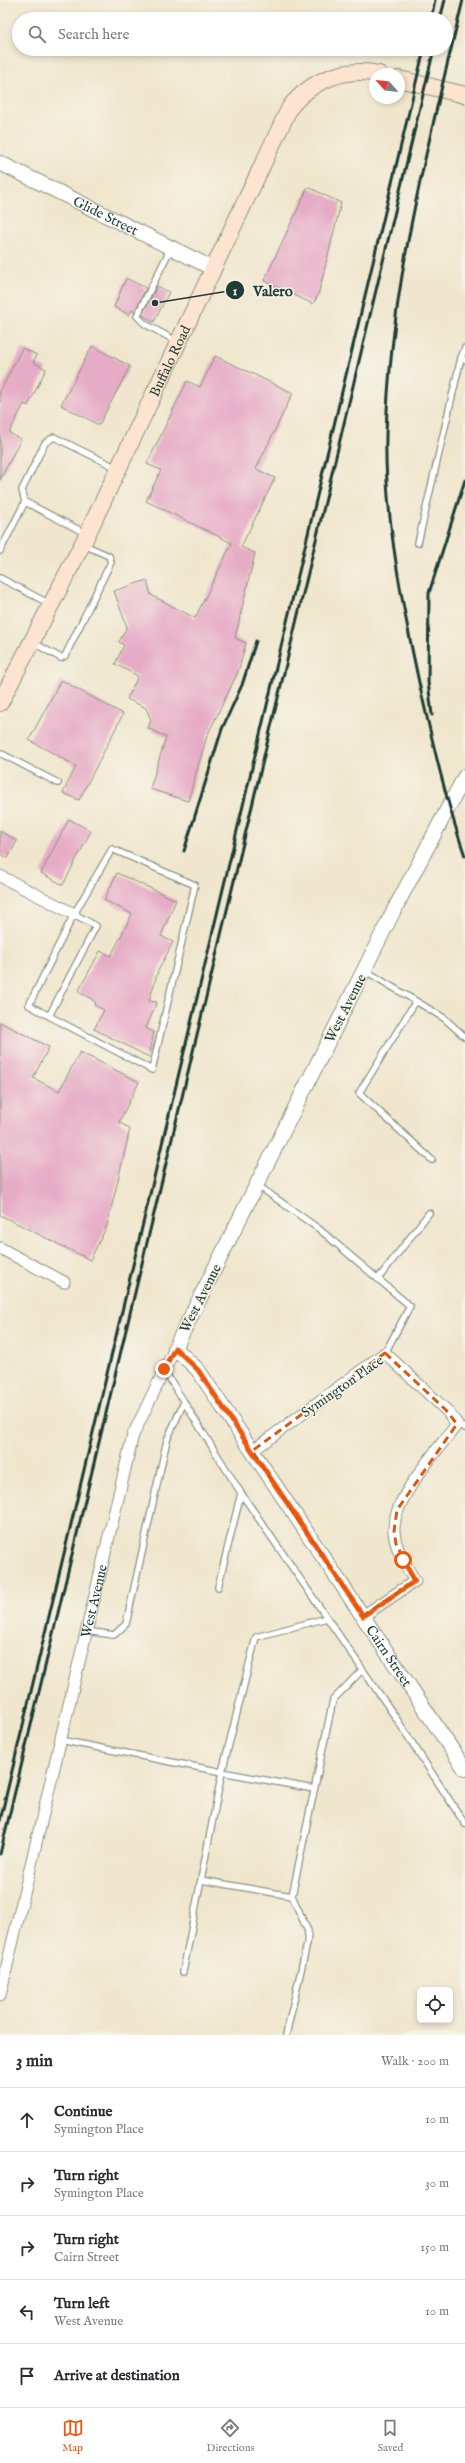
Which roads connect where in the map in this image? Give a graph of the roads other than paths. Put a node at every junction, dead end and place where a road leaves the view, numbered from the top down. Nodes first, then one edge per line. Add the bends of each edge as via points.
1 (369, 73) edge
2 (405, 80) edge
3 (465, 95) edge
4 (0, 163) edge
5 (171, 247) junction
6 (212, 268) junction
7 (178, 342) junction
8 (465, 348) edge
9 (463, 359) edge
10 (118, 469) junction
11 (25, 502) junction
12 (85, 539) junction
13 (418, 543) dead end
14 (0, 551) edge
15 (0, 578) edge
16 (52, 606) junction
17 (32, 642) junction
18 (0, 703) edge
19 (0, 753) edge
20 (465, 776) edge
21 (58, 783) dead end
22 (0, 876) edge
23 (74, 914) junction
24 (364, 969) junction
25 (416, 1001) junction
26 (49, 1016) junction
27 (465, 1037) edge
28 (432, 1160) dead end
29 (256, 1185) junction
30 (429, 1213) dead end
31 (0, 1248) edge
32 (378, 1279) junction
33 (64, 1282) dead end
34 (175, 1348) junction
35 (385, 1353) junction
36 (164, 1369) junction
37 (184, 1402) junction
38 (461, 1426) edge
39 (252, 1451) junction
40 (241, 1493) junction
41 (218, 1586) dead end
42 (363, 1616) junction
43 (327, 1618) junction
44 (85, 1630) junction
45 (362, 1670) junction
46 (60, 1740) junction
47 (465, 1769) edge
48 (222, 1772) junction
49 (314, 1789) junction
50 (465, 1824) edge
51 (201, 1880) junction
52 (292, 1896) junction
53 (183, 1972) dead end
54 (0, 1995) edge
55 (286, 2035) edge

1 - 6 main road, Buffalo Road via 336,75 311,86 296,99 278,130
2 - 3 main road
4 - 5 street, Glide Street
5 - 6 street, Glide Street
5 - 7 lane via 137,316 144,324
6 - 7 main road, Buffalo Road
7 - 10 main road, Buffalo Road
8 - 9 lane
9 - 13 lane
10 - 11 lane via 54,437 45,443 22,490
10 - 12 main road, Buffalo Road
11 - 12 lane
11 - 14 lane
12 - 16 main road, Buffalo Road
12 - 17 lane via 109,556 111,562 65,656 61,658
15 - 16 lane
16 - 17 main road, Buffalo Road
17 - 18 main road, Buffalo Road
19 - 21 lane
20 - 24 street, West Avenue
22 - 23 street
23 - 26 lane via 29,1005
23 - 26 lane via 96,926
23 - 26 lane via 112,849 194,885 152,1070
24 - 25 lane
24 - 29 street, West Avenue
25 - 27 lane via 444,1018
25 - 28 lane via 359,1093
29 - 32 lane via 320,1229
29 - 34 street, West Avenue
30 - 32 lane
31 - 33 street
32 - 35 lane via 410,1306
34 - 36 street, West Avenue
34 - 39 street, Cairn Street via 198,1370
35 - 38 street, Symington Place
35 - 39 street, Symington Place
36 - 37 lane
36 - 44 street, West Avenue via 133,1435
37 - 40 lane
37 - 44 lane via 167,1440 126,1624 114,1635
38 - 42 street, Symington Place via 406,1492 397,1510 394,1531 396,1544 415,1581
39 - 42 street, Cairn Street
40 - 41 lane
40 - 43 lane
42 - 47 street, Cairn Street
43 - 45 lane
43 - 48 lane via 256,1637
44 - 46 street, West Avenue
45 - 49 lane via 333,1700
45 - 50 lane
46 - 48 lane
46 - 54 street, West Avenue
48 - 49 lane
48 - 51 lane
49 - 52 lane
51 - 52 lane
51 - 53 lane
52 - 55 lane via 308,1931

